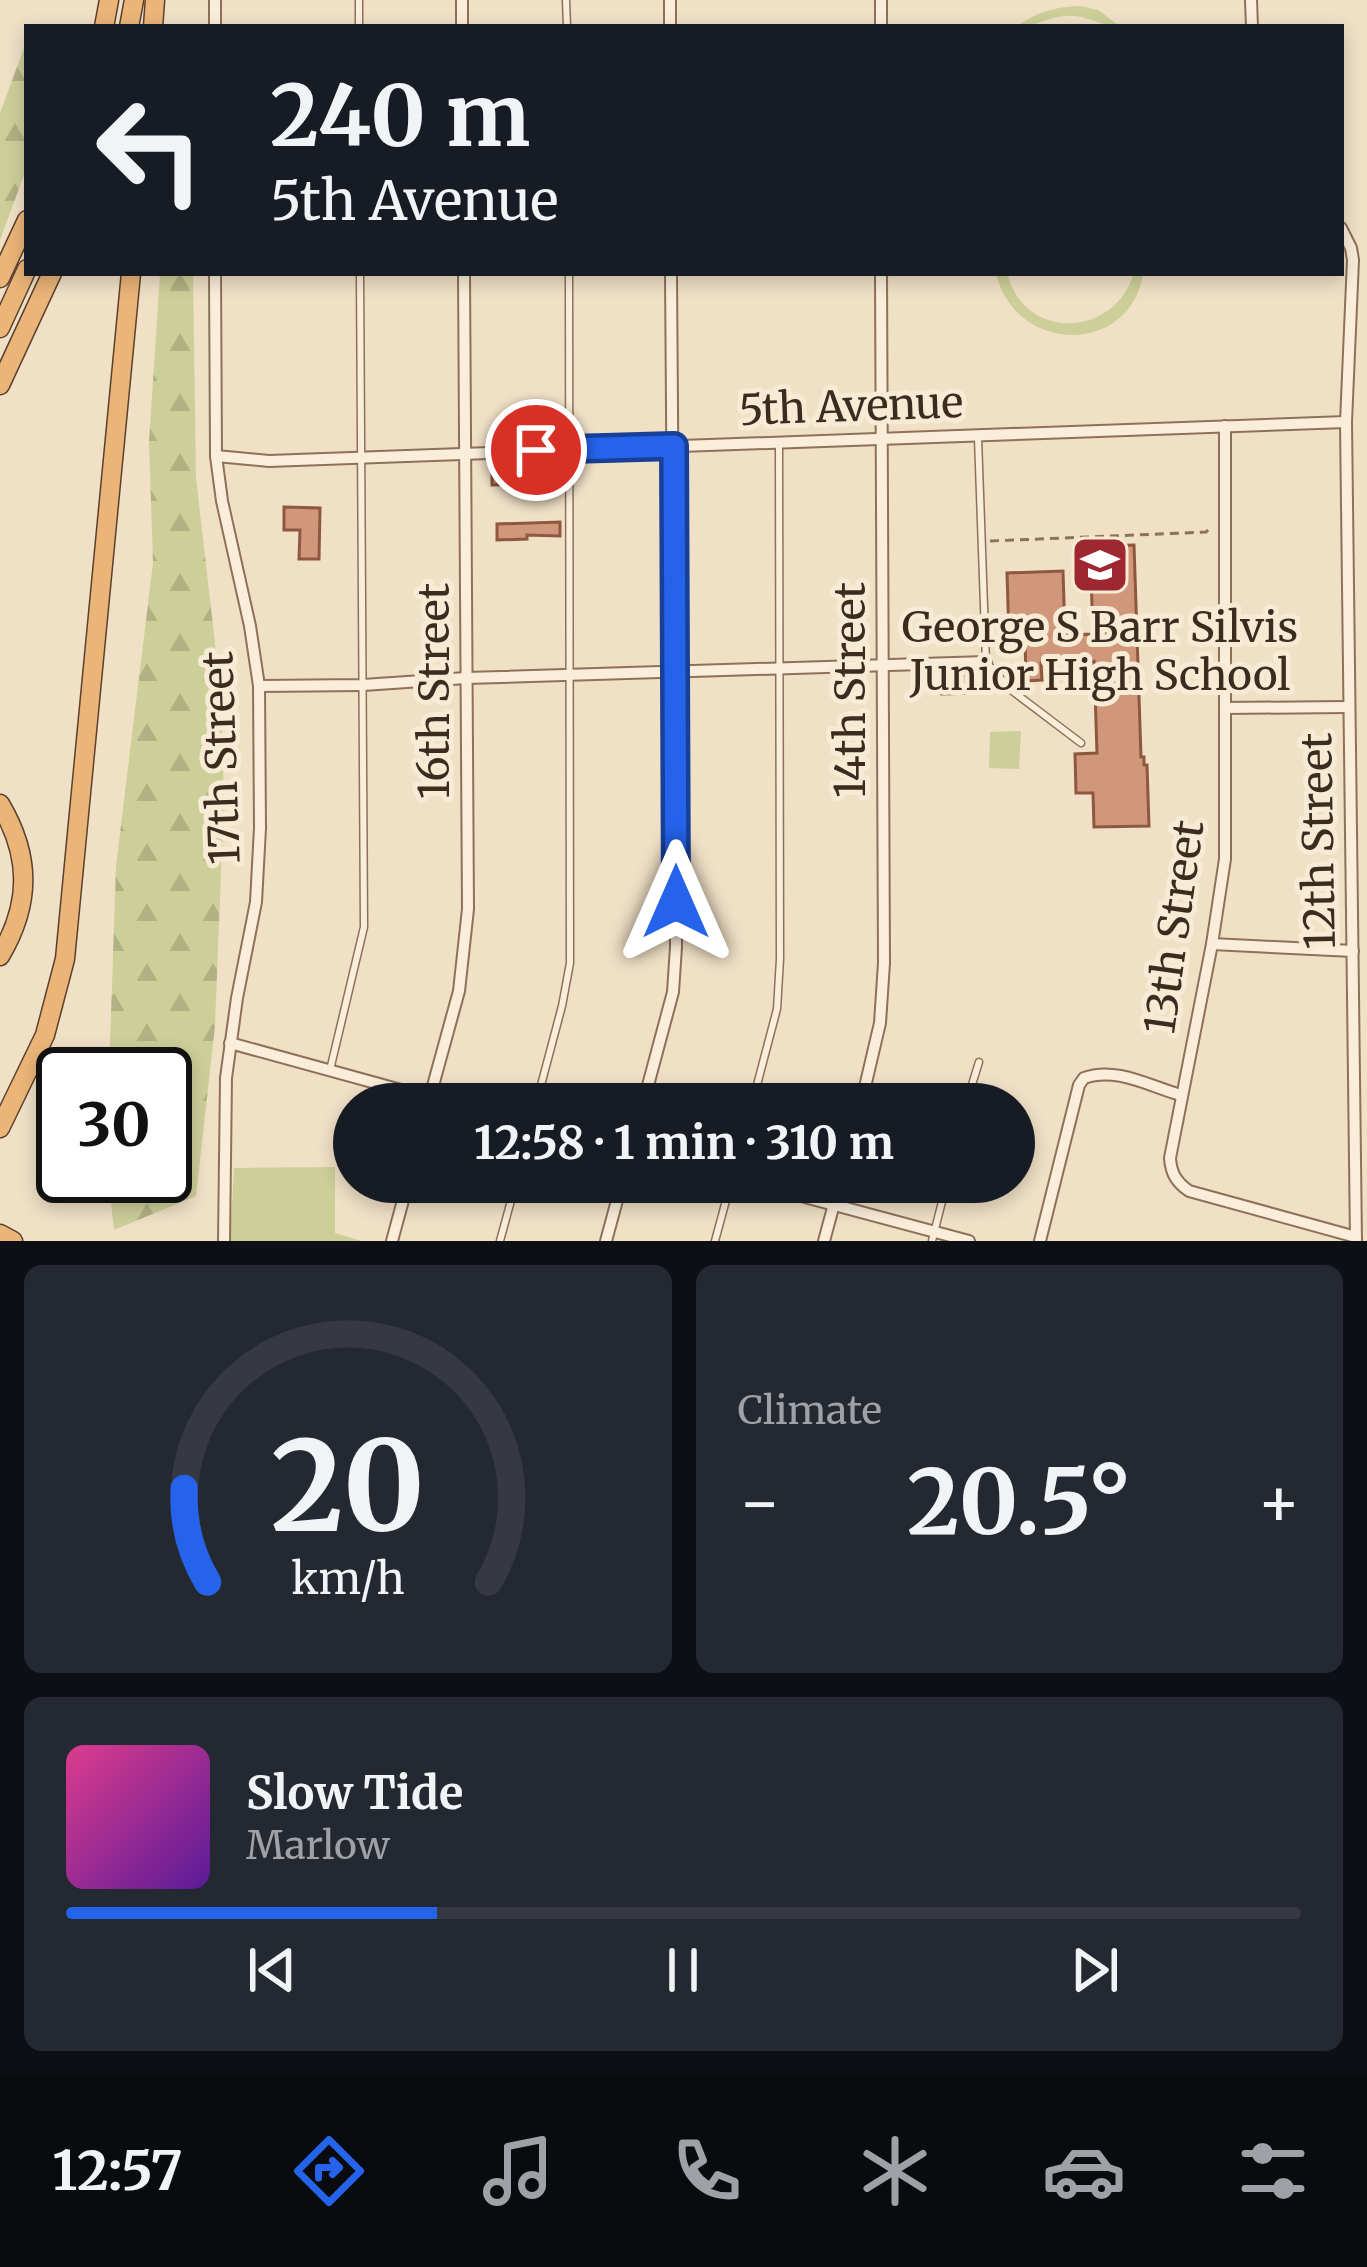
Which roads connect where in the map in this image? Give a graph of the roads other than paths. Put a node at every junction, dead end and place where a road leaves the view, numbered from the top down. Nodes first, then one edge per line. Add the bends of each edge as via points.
1 (24, 226) edge
2 (1344, 233) edge
3 (24, 275) edge
4 (51, 276) edge
5 (130, 276) edge
6 (215, 276) edge
7 (360, 276) edge
8 (464, 276) edge
9 (569, 276) edge
10 (670, 276) edge
11 (881, 276) edge
12 (0, 278) edge
13 (1351, 311) junction
14 (1367, 311) edge
15 (0, 328) edge
16 (0, 385) edge
17 (1346, 422) junction
18 (1225, 426) junction
19 (978, 434) junction
20 (882, 438) junction
21 (779, 441) junction
22 (674, 446) junction
23 (570, 449) junction
24 (466, 452) junction
25 (216, 456) junction
26 (362, 456) junction
27 (986, 662) junction
28 (882, 663) junction
29 (779, 669) junction
30 (676, 672) junction
31 (570, 676) junction
32 (466, 678) junction
33 (259, 686) junction
34 (363, 686) junction
35 (1348, 707) junction
36 (1225, 708) junction
37 (1082, 743) dead end
38 (0, 804) edge
39 (1352, 864) junction
40 (1367, 865) edge
41 (1213, 944) junction
42 (1353, 951) junction
43 (0, 956) edge
44 (230, 1042) junction
45 (979, 1062) dead end
46 (330, 1070) junction
47 (372, 1083) edge
48 (434, 1083) edge
49 (542, 1083) edge
50 (649, 1083) edge
51 (758, 1083) edge
52 (867, 1083) edge
53 (972, 1083) edge
54 (1181, 1095) junction
55 (0, 1129) edge
56 (402, 1203) edge
57 (510, 1203) edge
58 (616, 1203) edge
59 (725, 1203) edge
60 (827, 1203) edge
61 (942, 1203) edge
62 (834, 1205) junction
63 (0, 1234) edge
64 (933, 1236) edge
65 (1360, 1239) edge
66 (13, 1241) edge
67 (224, 1241) edge
68 (392, 1241) edge
69 (500, 1241) edge
70 (606, 1241) edge
71 (715, 1241) edge
72 (824, 1241) edge
73 (969, 1241) edge
74 (1040, 1241) edge

1 - 12 highway
2 - 13 street, 12th Street via 1353,260
3 - 15 highway
4 - 16 highway
5 - 55 highway via 65,959 45,1035
6 - 25 street, 17th Street
7 - 26 lane
8 - 24 street, 16th Street
9 - 23 lane
10 - 22 street
11 - 20 street, 14th Street
13 - 14 street
13 - 17 street, 12th Street
17 - 18 street, 5th Avenue
17 - 35 street, 12th Street
18 - 19 street, 5th Avenue
18 - 36 street, 13th Street
19 - 20 street, 5th Avenue
19 - 27 lane
20 - 21 street, 5th Avenue
20 - 28 street, 14th Street
21 - 22 street, 5th Avenue
21 - 29 lane
22 - 23 street, 5th Avenue
22 - 30 street
23 - 24 street, 5th Avenue
23 - 31 lane
24 - 26 street, 5th Avenue
24 - 32 street, 16th Street
25 - 26 street, 5th Avenue
25 - 33 street, 17th Street
26 - 34 lane
27 - 28 street
27 - 37 lane
28 - 29 street
28 - 52 street, 14th Street via 883,998
29 - 30 street
29 - 51 lane via 778,993
30 - 31 street
30 - 50 street via 676,947
31 - 32 street
31 - 49 lane via 570,963
32 - 34 street
32 - 48 street, 16th Street via 468,909 459,992
33 - 34 street
33 - 44 street, 17th Street via 258,890
34 - 46 lane via 364,927
35 - 36 street
35 - 39 street, 12th Street
36 - 41 street, 13th Street via 1225,859
38 - 43 highway via 24,877 19,919
39 - 40 street
39 - 42 street, 12th Street
41 - 42 street
41 - 54 street, 13th Street
42 - 65 street, 12th Street
44 - 46 street
44 - 67 street, 17th Street
45 - 53 lane
46 - 47 street
54 - 65 street via 1170,1158 1180,1185
54 - 74 street, 13th Street via 1125,1077 1084,1078
56 - 68 street
57 - 69 lane
58 - 70 street
59 - 71 lane
60 - 62 street
61 - 64 lane
62 - 64 street
62 - 72 street
63 - 66 highway
64 - 73 street

